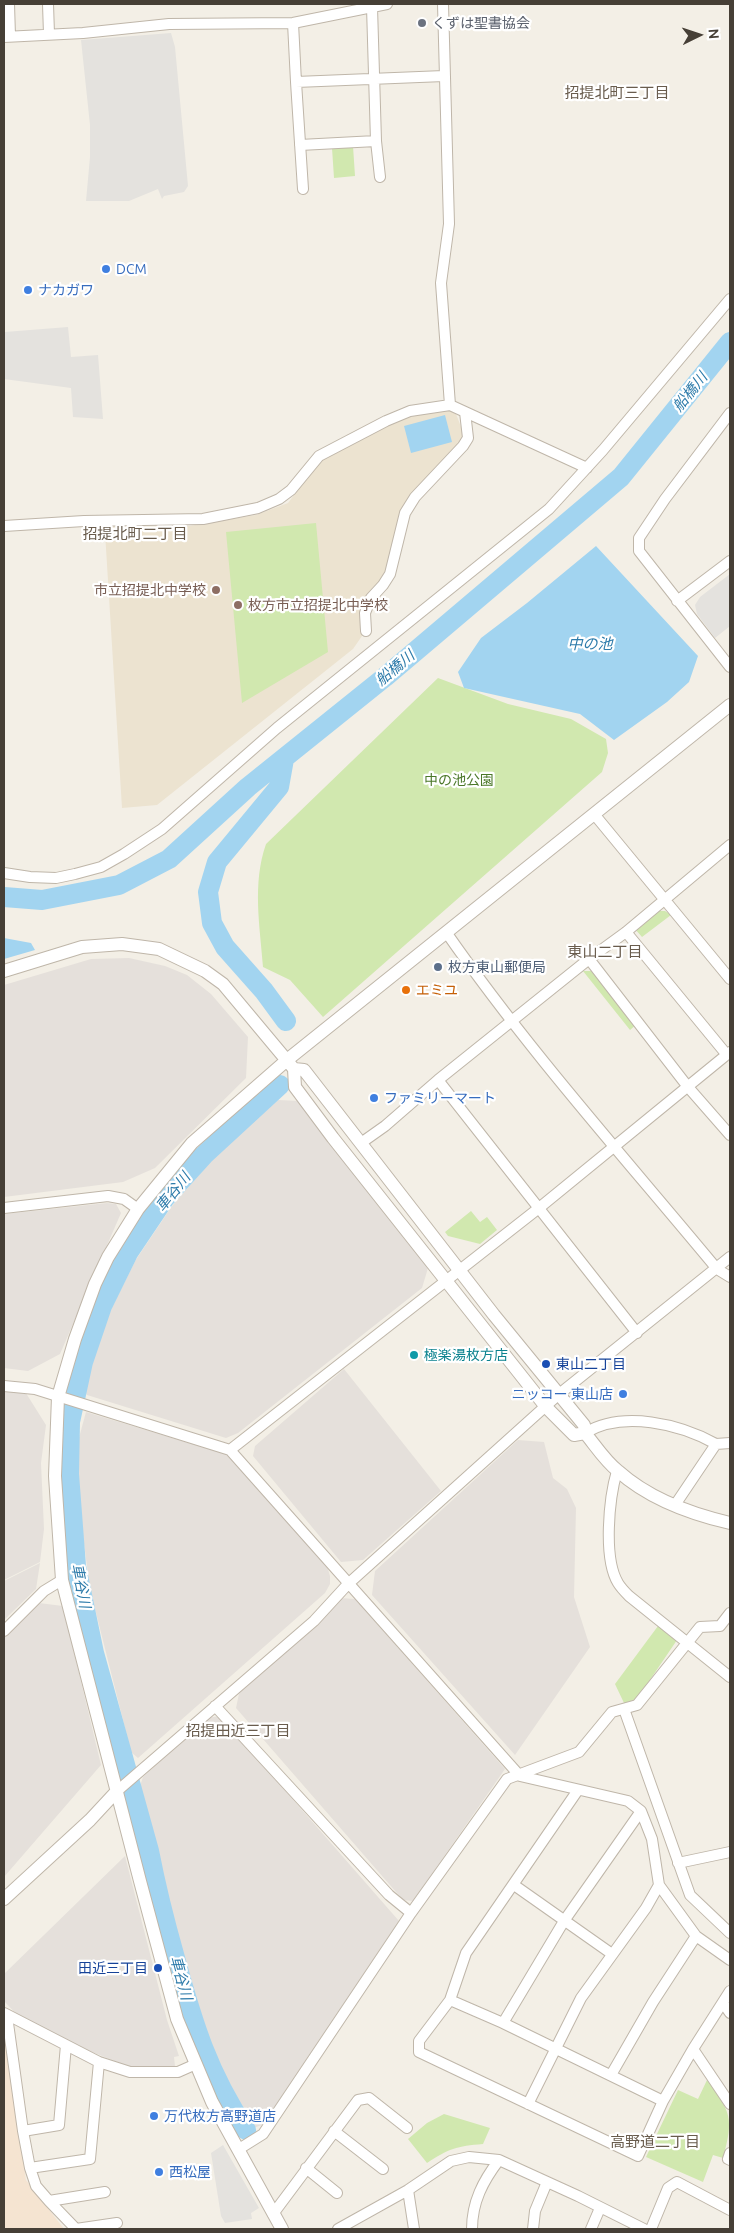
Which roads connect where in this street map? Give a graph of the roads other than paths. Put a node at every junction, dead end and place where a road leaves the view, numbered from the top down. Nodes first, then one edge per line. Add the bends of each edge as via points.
1 (8, 4) edge
2 (48, 4) edge
3 (387, 4) edge
4 (443, 4) edge
5 (372, 7) junction
6 (293, 23) junction
7 (49, 34) junction
8 (7, 36) edge
9 (444, 76) junction
10 (374, 79) junction
11 (296, 82) junction
12 (376, 141) junction
13 (300, 145) junction
14 (380, 177) dead end
15 (303, 189) dead end
16 (730, 299) edge
17 (450, 406) junction
18 (465, 412) junction
19 (730, 413) edge
20 (587, 468) junction
21 (4, 526) edge
22 (730, 561) edge
23 (677, 601) junction
24 (366, 631) dead end
25 (730, 667) edge
26 (730, 705) edge
27 (594, 814) junction
28 (730, 846) edge
29 (4, 873) edge
30 (665, 900) junction
31 (446, 932) junction
32 (626, 932) junction
33 (589, 959) junction
34 (4, 971) edge
35 (730, 979) edge
36 (512, 1020) junction
37 (728, 1053) edge
38 (290, 1064) junction
39 (438, 1080) junction
40 (688, 1087) junction
41 (730, 1135) edge
42 (361, 1143) junction
43 (614, 1148) junction
44 (4, 1208) edge
45 (539, 1208) junction
46 (138, 1209) junction
47 (730, 1257) edge
48 (459, 1269) junction
49 (716, 1269) junction
50 (730, 1277) edge
51 (446, 1280) junction
52 (637, 1333) junction
53 (4, 1386) edge
54 (558, 1395) junction
55 (64, 1399) junction
56 (546, 1407) junction
57 (585, 1433) junction
58 (730, 1443) edge
59 (716, 1444) junction
60 (230, 1450) junction
61 (617, 1471) junction
62 (675, 1505) junction
63 (730, 1523) edge
64 (62, 1580) junction
65 (348, 1584) junction
66 (730, 1613) edge
67 (4, 1631) edge
68 (686, 1642) junction
69 (730, 1678) edge
70 (215, 1706) junction
71 (624, 1709) junction
72 (520, 1776) junction
73 (120, 1788) junction
74 (578, 1790) junction
75 (641, 1812) junction
76 (730, 1852) edge
77 (678, 1863) junction
78 (514, 1885) junction
79 (659, 1885) junction
80 (4, 1899) edge
81 (411, 1913) junction
82 (564, 1921) junction
83 (730, 1933) edge
84 (696, 1936) junction
85 (612, 1954) junction
86 (730, 1960) edge
87 (730, 1991) edge
88 (450, 2000) junction
89 (723, 2003) junction
90 (730, 2013) edge
91 (6, 2015) edge
92 (503, 2023) junction
93 (66, 2045) junction
94 (555, 2049) junction
95 (693, 2049) junction
96 (99, 2062) junction
97 (196, 2064) junction
98 (611, 2075) junction
99 (663, 2101) junction
100 (528, 2104) junction
101 (730, 2104) edge
102 (407, 2128) dead end
103 (23, 2131) junction
104 (334, 2131) junction
105 (238, 2149) junction
106 (730, 2153) edge
107 (499, 2160) junction
108 (730, 2160) edge
109 (30, 2168) junction
110 (306, 2168) junction
111 (383, 2169) dead end
112 (548, 2182) junction
113 (408, 2190) junction
114 (105, 2192) dead end
115 (337, 2193) dead end
116 (49, 2201) junction
117 (600, 2208) junction
118 (730, 2210) edge
119 (273, 2214) junction
120 (117, 2223) dead end
121 (355, 2224) edge
122 (282, 2229) edge
123 (338, 2229) edge
124 (414, 2229) edge
125 (472, 2229) edge
126 (533, 2229) edge
127 (591, 2229) edge
128 (644, 2229) edge
129 (651, 2229) edge

1 - 8 street
2 - 7 street
3 - 5 street
4 - 9 street
5 - 6 street
5 - 10 street
6 - 7 street via 169,24
6 - 11 street
7 - 8 street
9 - 10 street
9 - 17 street via 449,224 441,284
10 - 11 street
10 - 12 street
11 - 13 street
12 - 13 street
12 - 14 street
13 - 15 street
16 - 20 street
17 - 18 street
17 - 21 street via 410,411 319,456 291,490 258,508 203,519
18 - 20 street
18 - 24 street via 468,438 415,497 405,513 390,574 370,598 365,613
19 - 23 street via 639,538 639,551
20 - 29 street via 550,509 277,728 162,830 108,862 75,874 56,878
22 - 23 street
23 - 25 street
26 - 27 street
27 - 30 street
27 - 31 street
28 - 30 street
30 - 32 street
30 - 35 street
31 - 36 street
31 - 38 street
32 - 33 street
32 - 37 street
33 - 36 street
33 - 40 street
34 - 38 street via 82,948 122,944 158,949 205,971 223,984
36 - 39 street
36 - 43 street
37 - 40 street
38 - 42 street via 304,1070
38 - 46 street via 192,1143
38 - 51 street via 295,1087
39 - 42 street
39 - 45 street
40 - 41 street
40 - 43 street
42 - 48 street
43 - 45 street
43 - 49 street
44 - 46 street via 108,1196 124,1199
45 - 48 street
45 - 52 street
46 - 55 street via 108,1256 95,1284
47 - 49 street
48 - 51 street
48 - 54 street
49 - 50 street
49 - 52 street
51 - 56 street
51 - 60 street
52 - 54 street
53 - 55 street via 35,1389
54 - 56 street
54 - 57 street via 584,1425
55 - 60 street
55 - 64 street via 55,1476
56 - 57 street via 574,1435
56 - 65 street
57 - 59 street via 596,1426 633,1421 656,1422
57 - 61 street
58 - 59 street
59 - 62 street
60 - 65 street
61 - 62 street
61 - 68 street via 611,1490 610,1537 612,1566 618,1583 628,1596
62 - 63 street
64 - 67 street via 44,1591
64 - 73 street
65 - 70 street via 314,1621
65 - 72 street
66 - 68 street via 720,1626 700,1627
68 - 69 street
68 - 71 street via 637,1705
70 - 73 street
70 - 81 street via 389,1895
71 - 72 street via 612,1712 579,1752
71 - 77 street
72 - 74 street
72 - 81 street via 507,1779
73 - 80 street
73 - 97 street via 177,2019
74 - 75 street via 628,1801
74 - 78 street
75 - 79 street via 652,1839
75 - 82 street
76 - 77 street
77 - 83 street via 690,1895
78 - 82 street
78 - 88 street via 466,1953
79 - 84 street
79 - 85 street
81 - 105 street via 263,2134
82 - 85 street
82 - 92 street
84 - 86 street
84 - 98 street
85 - 94 street via 581,1998
87 - 89 street
88 - 92 street
88 - 100 street via 419,2041 420,2052
89 - 90 street
89 - 95 street
91 - 93 street
91 - 103 street
92 - 94 street
93 - 96 street
93 - 103 street via 59,2125
94 - 98 street
94 - 100 street
95 - 99 street
95 - 101 street
96 - 97 street via 130,2072 178,2072
96 - 109 street via 90,2159
97 - 105 street
98 - 99 street
99 - 100 street via 638,2156
102 - 104 street via 369,2098 358,2100
103 - 109 street
104 - 110 street
104 - 111 street
105 - 119 street
106 - 108 street
107 - 112 street
107 - 113 street via 469,2156 451,2160
107 - 125 street via 479,2193 472,2213
109 - 116 street via 36,2186
110 - 115 street
110 - 119 street
112 - 117 street
112 - 126 street via 535,2211
113 - 121 street
113 - 124 street
114 - 116 street
116 - 120 street via 76,2229
117 - 127 street
117 - 128 street
118 - 129 street via 677,2182 668,2188
119 - 122 street
121 - 123 street

